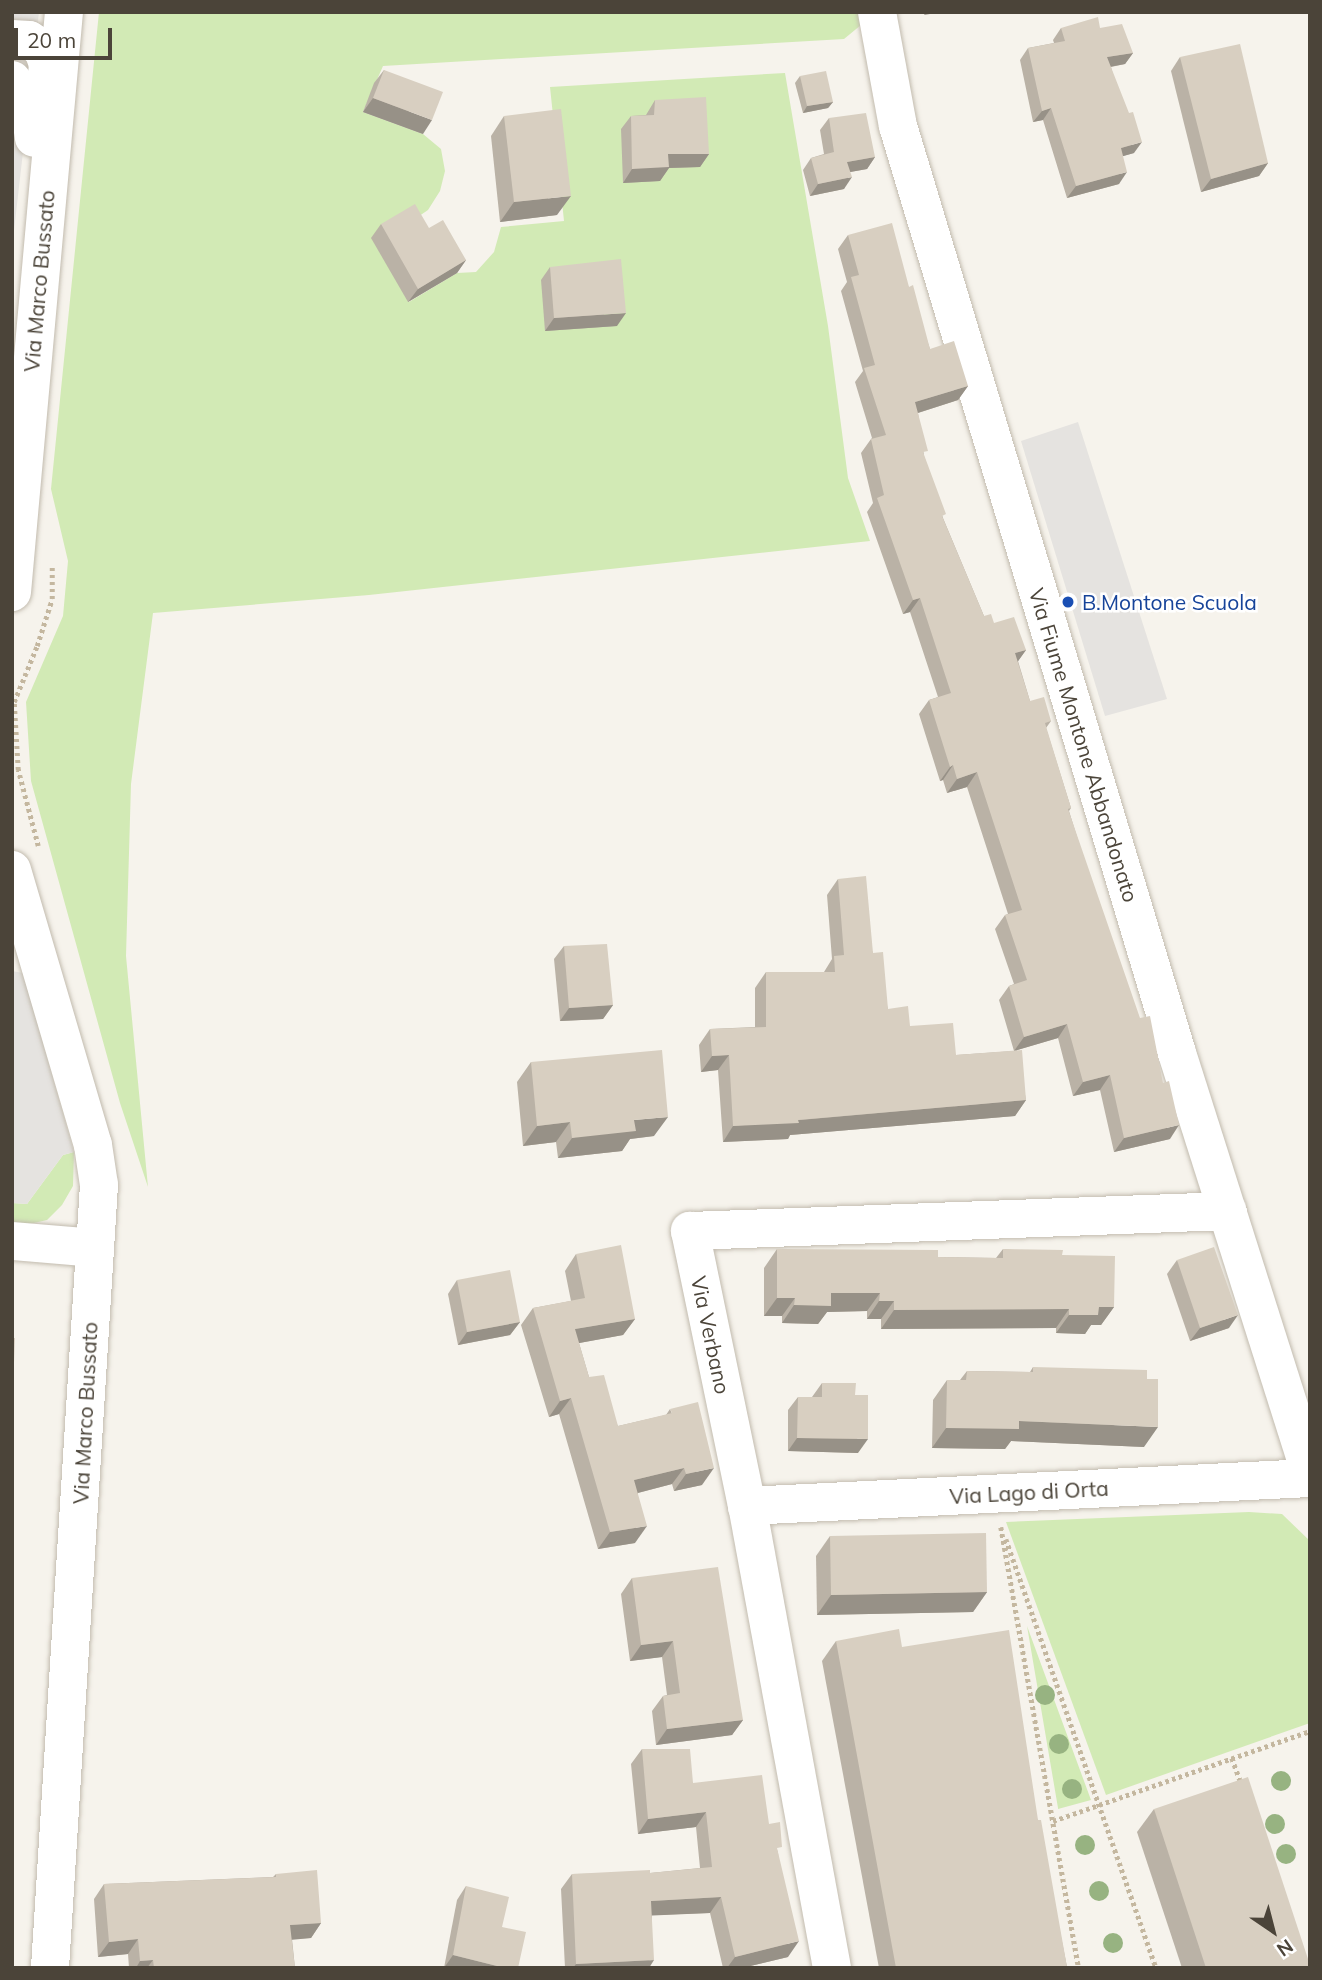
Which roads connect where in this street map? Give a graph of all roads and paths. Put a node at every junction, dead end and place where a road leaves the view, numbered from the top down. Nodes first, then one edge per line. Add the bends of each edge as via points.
1 (17, 12) edge
2 (64, 12) edge
3 (877, 12) edge
4 (12, 17) edge
5 (34, 33) edge
6 (12, 80) edge
7 (34, 138) junction
8 (24, 320) edge
9 (50, 556) dead end
10 (12, 592) edge
11 (25, 859) edge
12 (18, 912) edge
13 (1228, 1211) junction
14 (12, 1241) edge
15 (95, 1248) junction
16 (1310, 1476) edge
17 (747, 1506) junction
18 (1000, 1510) junction
19 (1309, 1734) edge
20 (1232, 1758) junction
21 (1243, 1790) edge
22 (1099, 1805) junction
23 (1053, 1821) junction
24 (50, 1968) edge
25 (832, 1968) edge
26 (1079, 1968) edge
27 (1156, 1968) edge

1 - 4 street
2 - 8 street, Via Marco Bussato
3 - 13 street, Via Fiume Montone Abbandonato via 902,139
5 - 7 street
5 - 8 street via 48,64
6 - 7 street via 29,103
7 - 8 street
8 - 10 street, Via Marco Bussato
9 - 11 path via 51,599 14,702
11 - 12 street, Via Marco Bussato
12 - 15 street, Via Marco Bussato via 93,1145 99,1185
13 - 16 street, Via Fiume Montone Abbandonato
13 - 17 street, Via Verbano via 690,1231
14 - 15 street
15 - 24 street, Via Marco Bussato
16 - 18 street, Via Lago di Orta
17 - 18 street, Via Lago di Orta
17 - 25 street, Via Verbano
18 - 22 path
18 - 23 path
19 - 20 path
20 - 21 path
20 - 22 path
22 - 23 path
22 - 27 path
23 - 26 path

